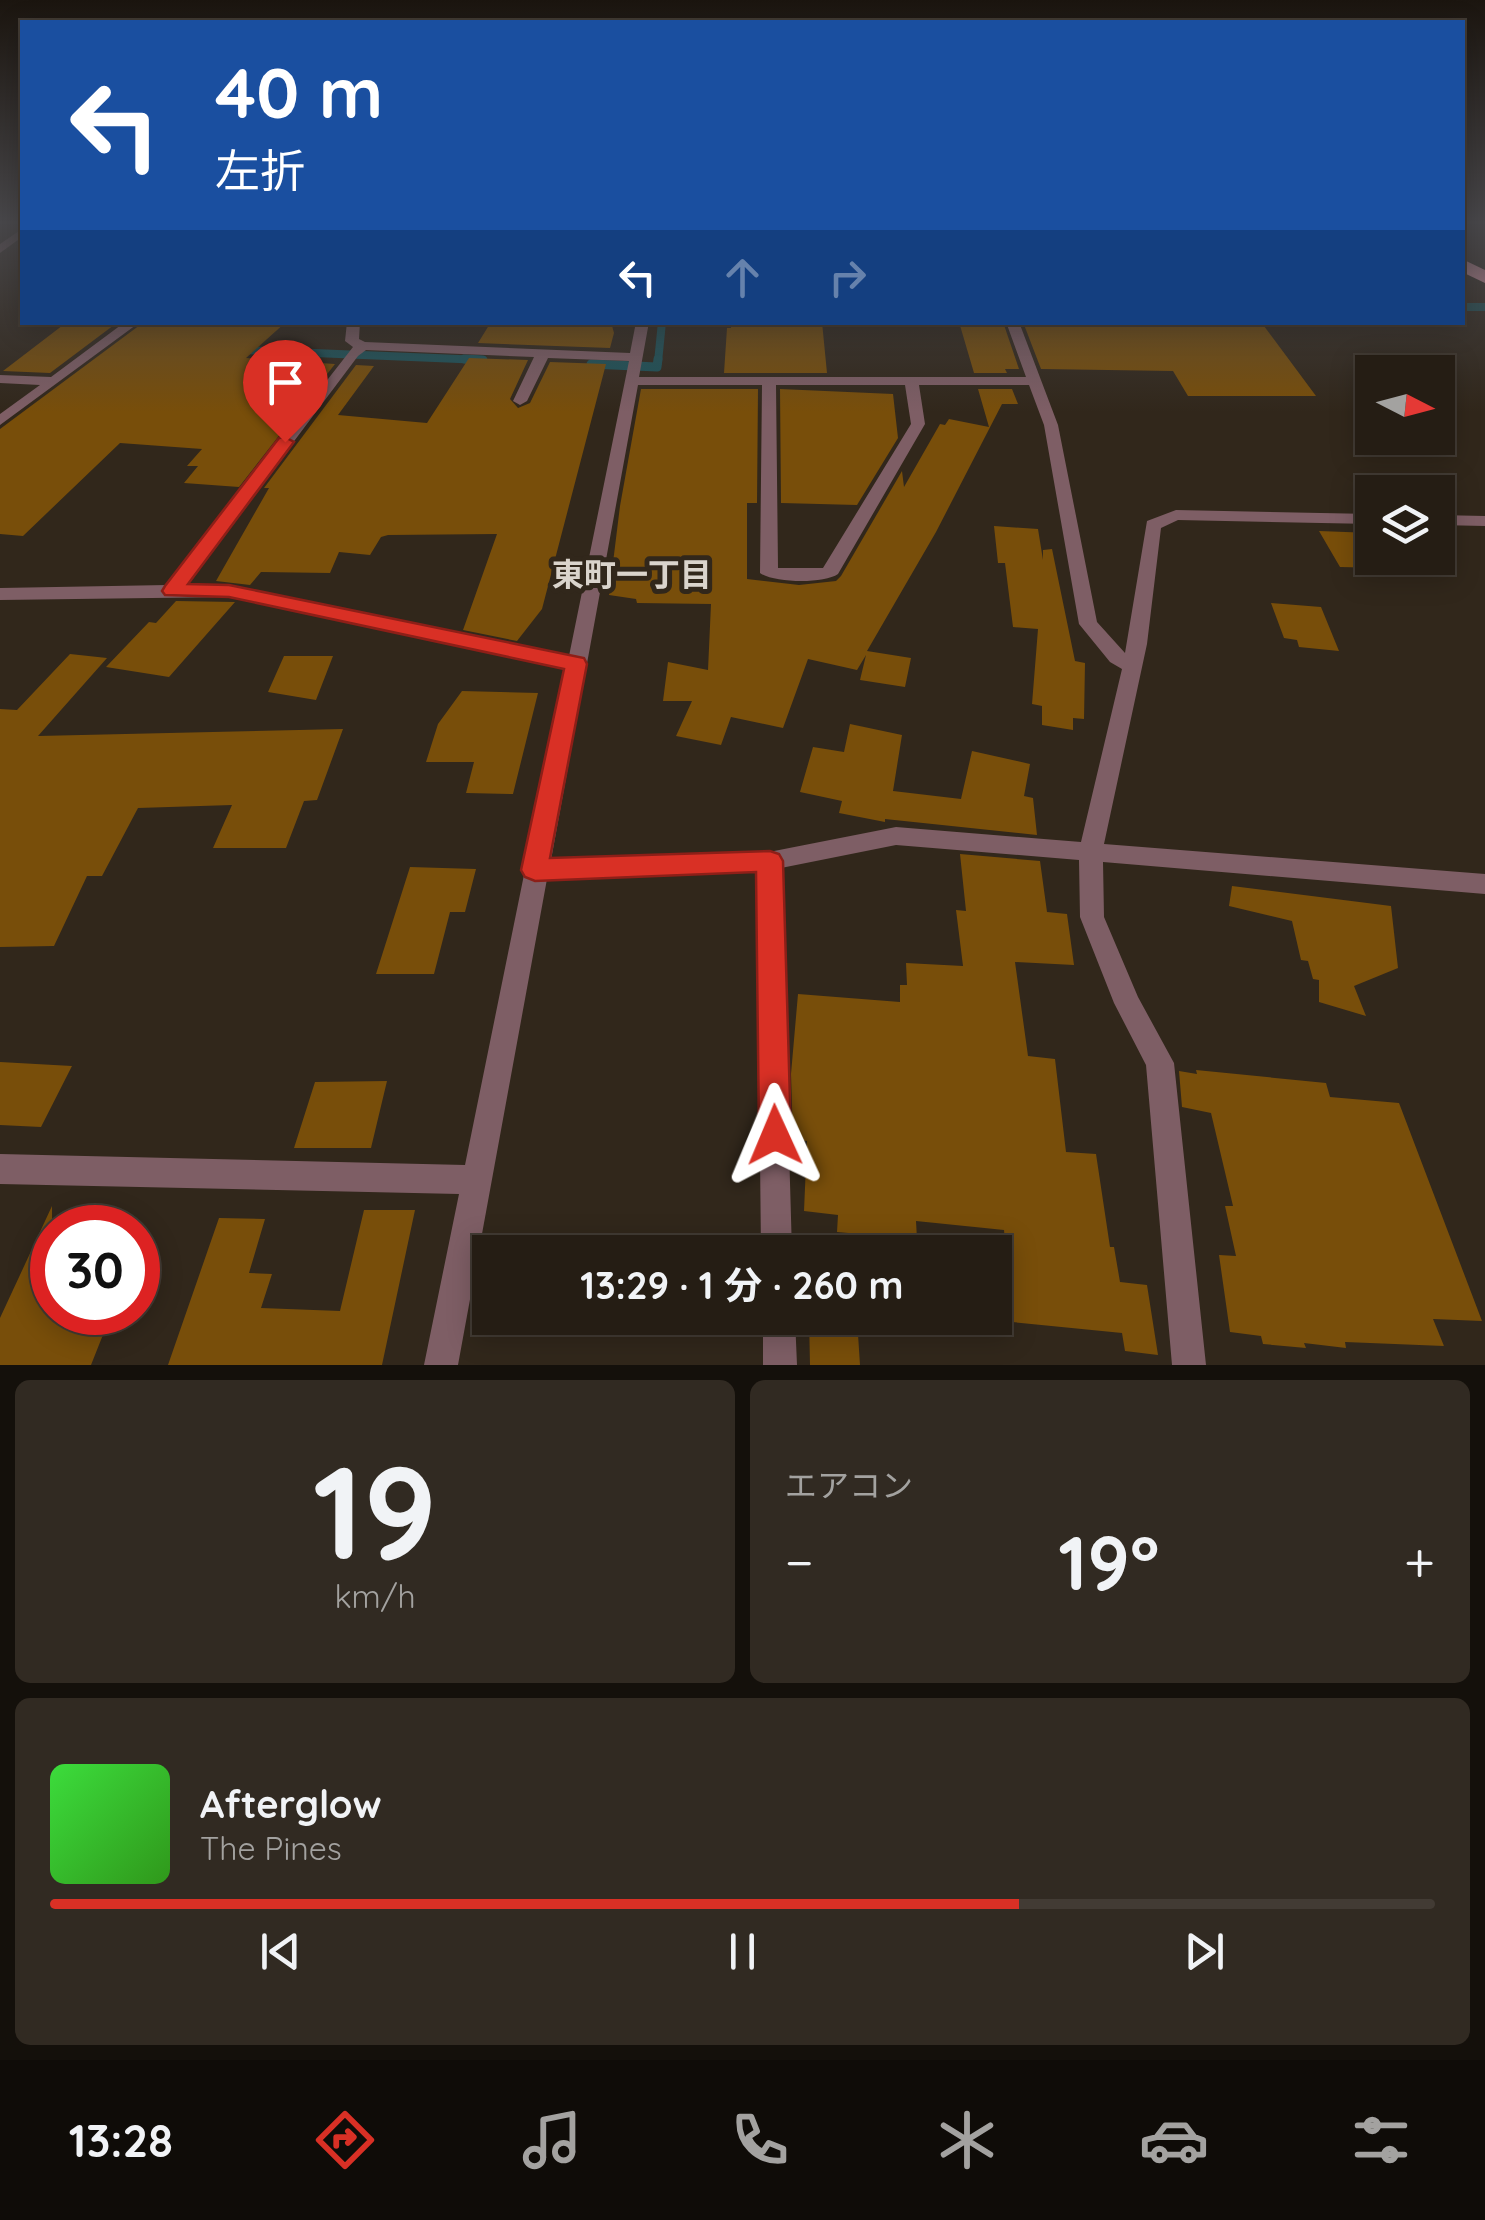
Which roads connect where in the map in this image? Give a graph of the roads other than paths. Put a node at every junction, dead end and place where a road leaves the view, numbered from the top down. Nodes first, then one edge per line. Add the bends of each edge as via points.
1 (130, 325) edge
2 (354, 325) edge
3 (642, 325) edge
4 (1013, 325) edge
5 (363, 346) junction
6 (543, 353) junction
7 (636, 357) junction
8 (0, 379) edge
9 (631, 380) junction
10 (769, 380) junction
11 (911, 380) junction
12 (54, 381) junction
13 (1034, 381) junction
14 (520, 401) dead end
15 (0, 422) edge
16 (1355, 519) edge
17 (1455, 520) edge
18 (1485, 521) edge
19 (172, 591) junction
20 (0, 594) edge
21 (576, 664) junction
22 (1132, 667) junction
23 (1090, 851) junction
24 (770, 861) junction
25 (535, 870) junction
26 (1485, 884) edge
27 (0, 1169) edge
28 (476, 1180) junction
29 (778, 1235) edge
30 (779, 1335) edge
31 (441, 1365) edge
32 (780, 1365) edge
33 (1189, 1365) edge

1 - 12 street
2 - 5 street via 352,341
3 - 7 street
4 - 13 street
5 - 6 street
5 - 19 street
6 - 7 street
6 - 14 street
7 - 9 street
8 - 12 street
9 - 10 street
9 - 21 street
10 - 11 street
10 - 11 street via 769,573 828,574 918,424
11 - 13 street
12 - 15 street
13 - 22 street via 1050,425 1088,624
16 - 22 street via 1176,515 1153,525
17 - 18 street
19 - 20 street
19 - 21 street via 229,591
21 - 25 street
22 - 23 street
23 - 24 street via 896,836
23 - 26 street
23 - 33 street via 1092,917 1127,1004 1160,1063
24 - 25 street
24 - 29 street
25 - 28 street
27 - 28 street
28 - 31 street
30 - 32 street

